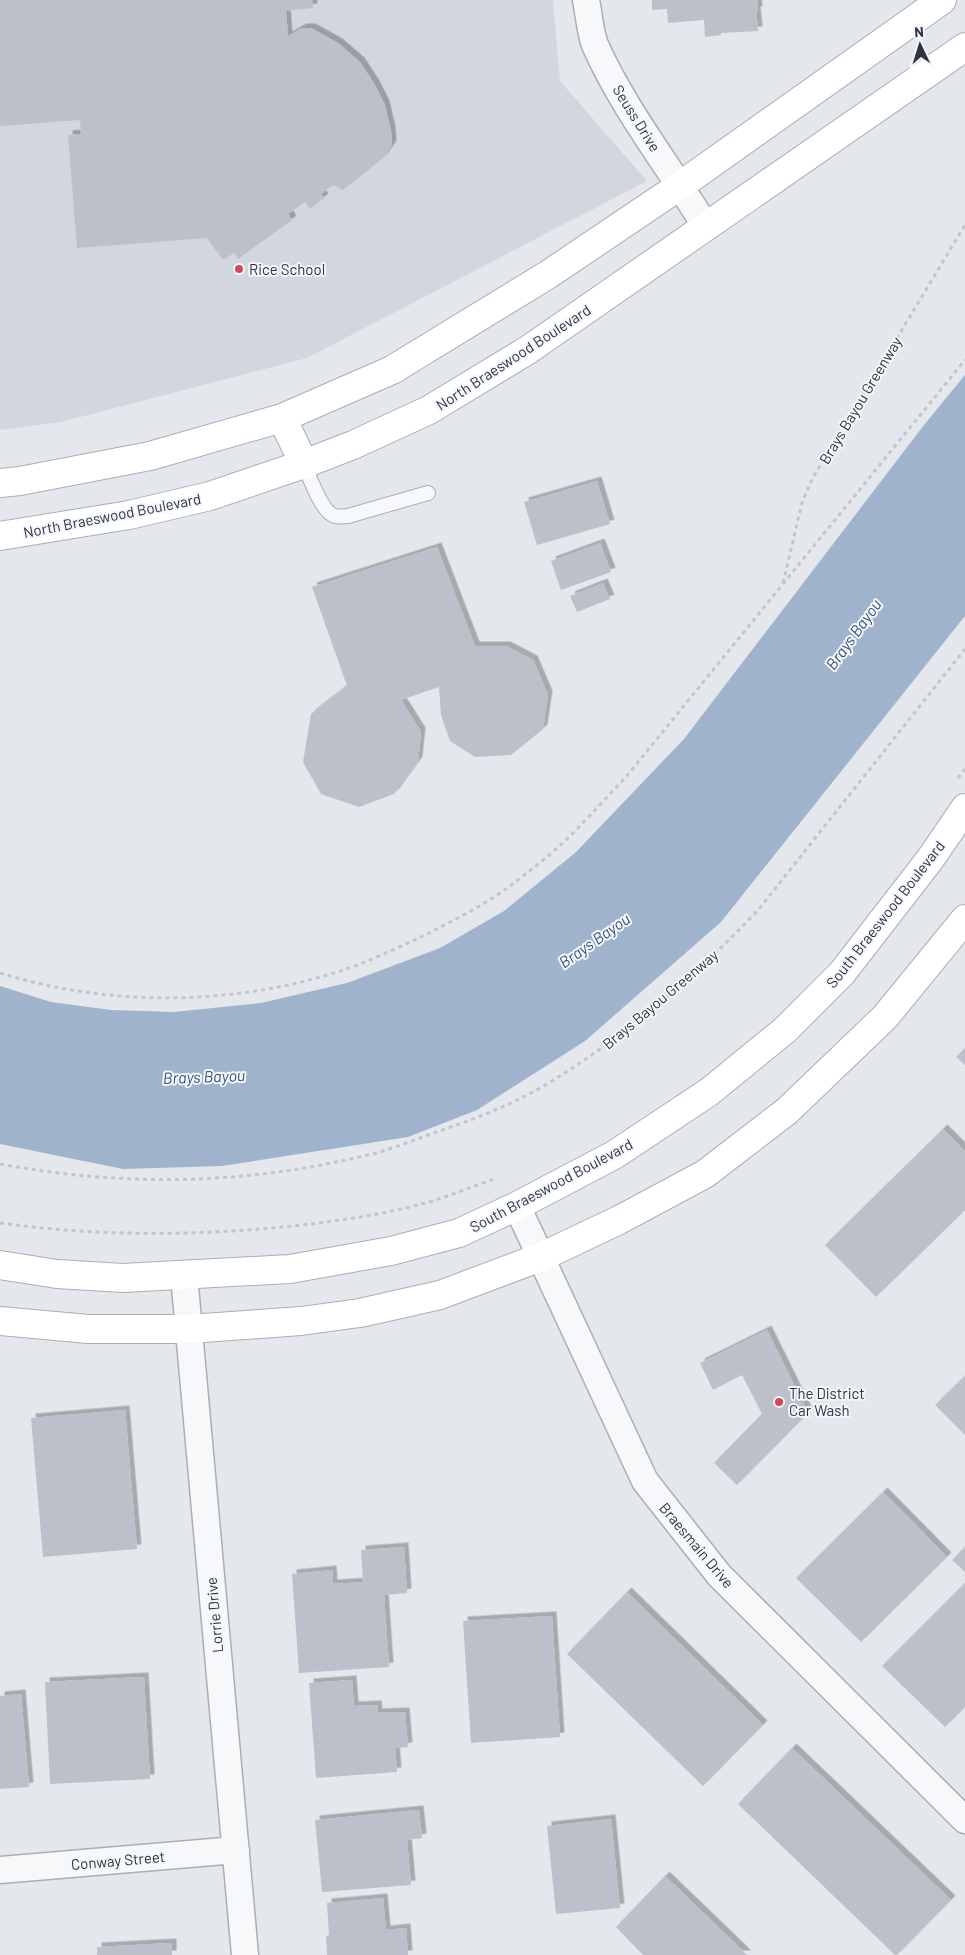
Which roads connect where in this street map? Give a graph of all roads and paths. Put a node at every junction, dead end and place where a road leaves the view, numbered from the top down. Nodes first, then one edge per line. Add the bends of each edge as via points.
1 (586, 0) edge
2 (942, 0) edge
3 (965, 46) edge
4 (681, 185) junction
5 (965, 225) edge
6 (706, 227) junction
7 (965, 360) edge
8 (282, 418) junction
9 (304, 464) junction
10 (0, 483) edge
11 (428, 493) dead end
12 (0, 536) edge
13 (782, 586) junction
14 (965, 649) edge
15 (965, 769) edge
16 (960, 796) edge
17 (965, 919) edge
18 (0, 973) edge
19 (0, 1164) edge
20 (498, 1178) dead end
21 (517, 1206) junction
22 (0, 1222) edge
23 (541, 1257) junction
24 (0, 1266) edge
25 (184, 1275) junction
26 (0, 1321) edge
27 (189, 1329) junction
28 (965, 1820) edge
29 (236, 1850) junction
30 (0, 1870) edge
31 (245, 1955) edge

1 - 4 street, Seuss Drive via 594,43 634,118
2 - 4 main road
3 - 6 main road, North Braeswood Boulevard
4 - 6 street, Seuss Drive
4 - 8 main road via 549,274 392,370
5 - 13 path, Brays Bayou Greenway via 812,479 802,503
6 - 9 main road, North Braeswood Boulevard via 528,350 428,410
7 - 13 path, Brays Bayou Greenway
8 - 9 main road
8 - 10 main road via 150,456
9 - 11 lane via 321,502 328,513 336,516 348,516
9 - 12 main road, North Braeswood Boulevard via 210,496 129,515
13 - 18 path, Brays Bayou Greenway via 626,777 570,836 509,887 444,926 332,974 267,989 195,998 130,998 26,981
14 - 19 path, Brays Bayou Greenway via 759,909 644,1016 544,1086 486,1116 370,1155 294,1171 222,1179 130,1180 44,1172
15 - 16 path
16 - 21 main road, South Braeswood Boulevard via 930,858 842,973 785,1030 709,1092 622,1150
17 - 23 main road via 885,1016 787,1111 705,1174
20 - 22 path via 429,1202 372,1215 255,1230 111,1233
21 - 23 street, Braesmain Drive
21 - 25 main road, South Braeswood Boulevard via 459,1233 391,1251 290,1269
23 - 27 main road via 440,1295 360,1313
23 - 28 street, Braesmain Drive via 645,1481 719,1574
24 - 25 main road, South Braeswood Boulevard via 123,1278
25 - 27 street, Lorrie Drive
26 - 27 main road via 88,1329
27 - 29 street, Lorrie Drive
29 - 30 street, Conway Street
29 - 31 street, Lorrie Drive

